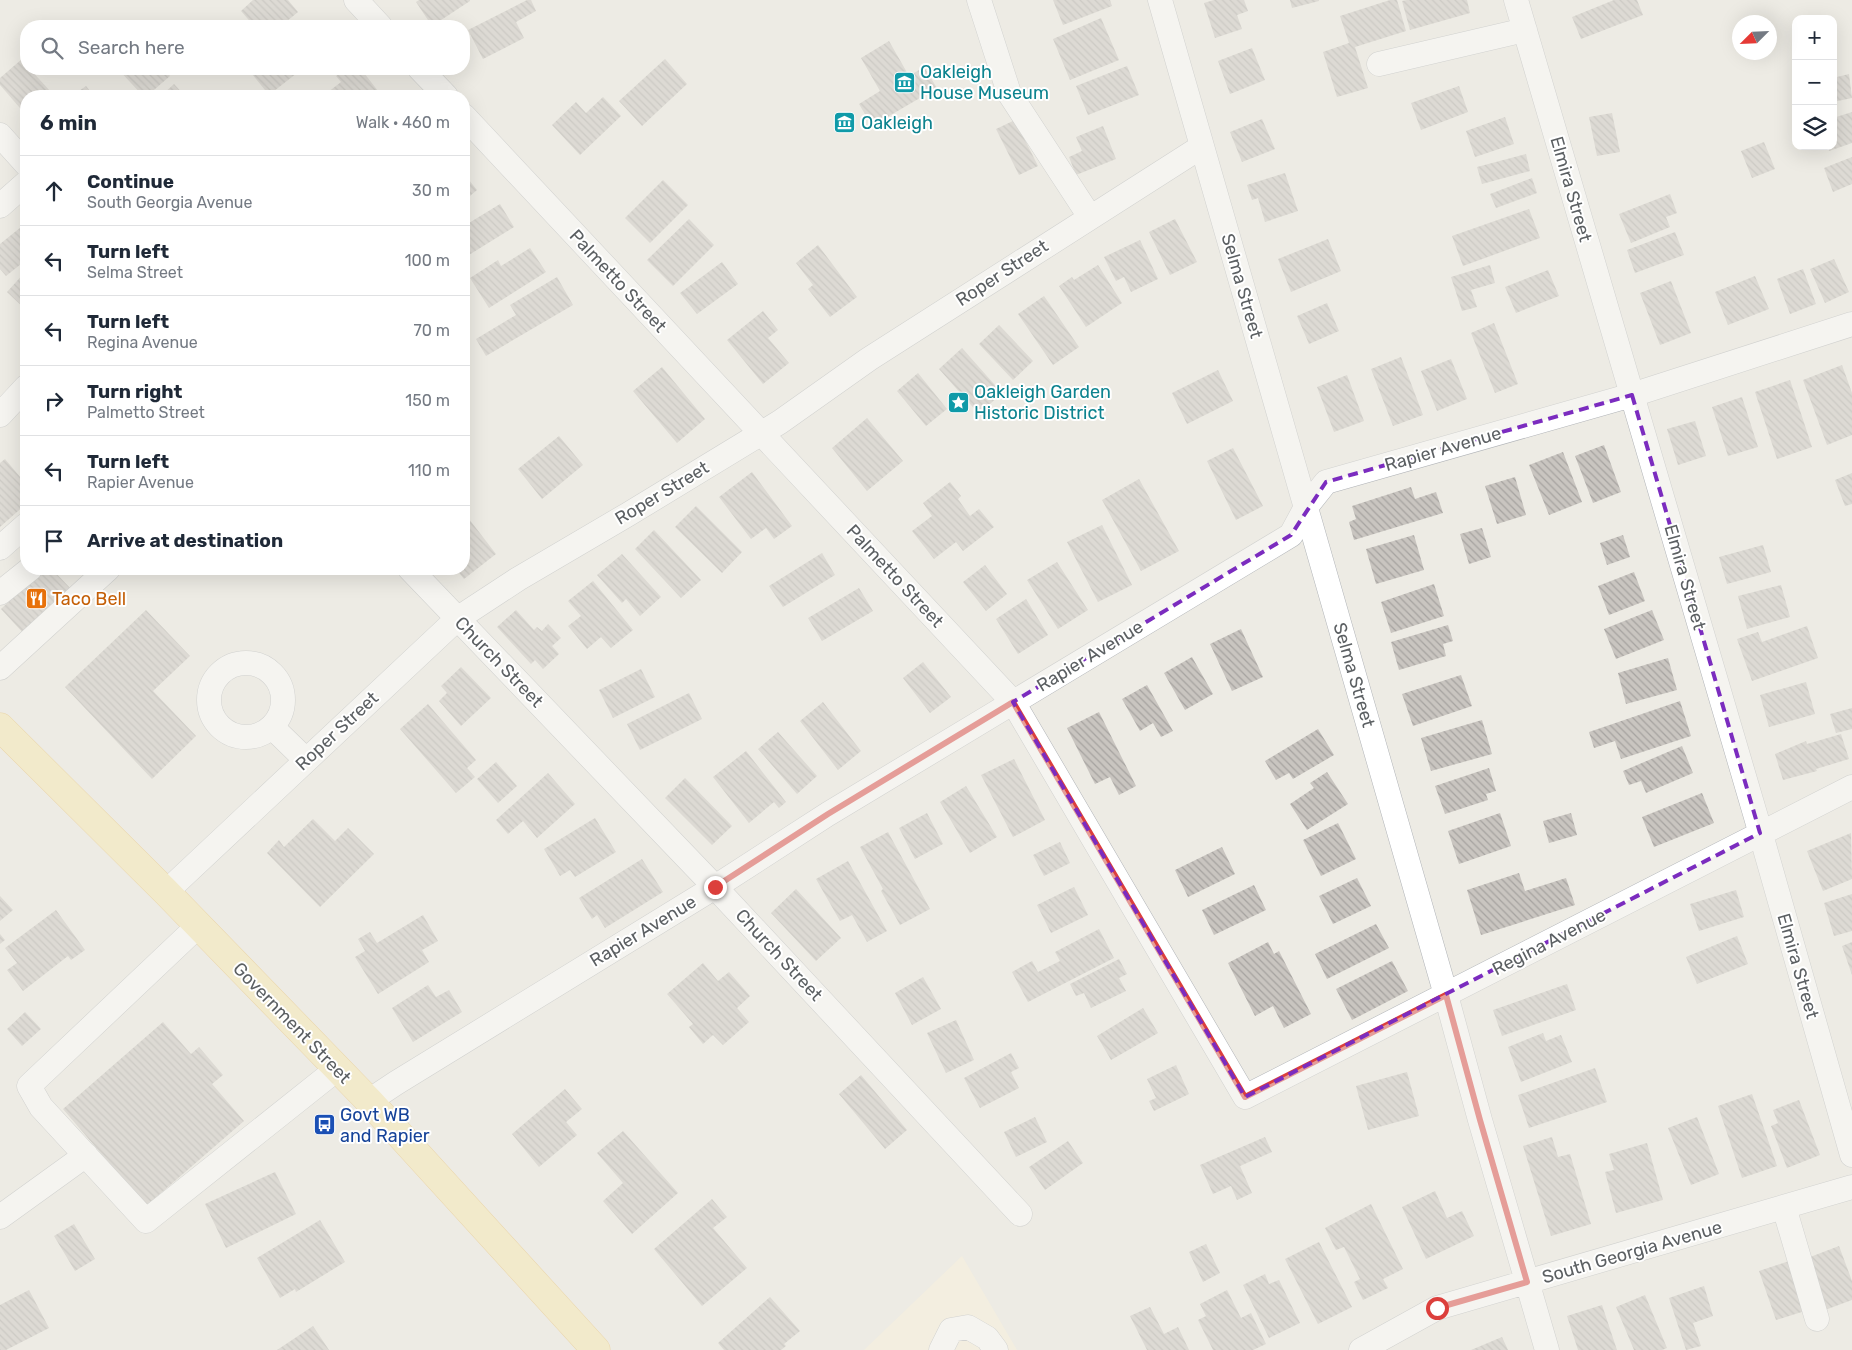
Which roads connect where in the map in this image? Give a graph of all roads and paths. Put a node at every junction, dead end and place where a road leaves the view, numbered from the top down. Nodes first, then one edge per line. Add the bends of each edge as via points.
1 (356, 0) edge
2 (979, 0) edge
3 (1160, 0) edge
4 (1516, 0) edge
5 (374, 20) edge
6 (1525, 30) junction
7 (1379, 64) dead end
8 (426, 75) edge
9 (440, 90) edge
10 (470, 122) edge
11 (0, 135) edge
12 (1202, 147) junction
13 (20, 157) edge
14 (20, 188) edge
15 (0, 206) edge
16 (1090, 217) junction
17 (1852, 324) edge
18 (20, 393) edge
19 (1632, 395) junction
20 (0, 415) edge
21 (761, 434) junction
22 (1306, 507) junction
23 (20, 530) edge
24 (0, 548) edge
25 (22, 575) edge
26 (101, 575) edge
27 (416, 575) edge
28 (0, 593) edge
29 (457, 619) junction
30 (0, 668) edge
31 (1013, 702) junction
32 (0, 726) edge
33 (272, 727) dead end
34 (306, 760) junction
35 (1852, 787) edge
36 (1760, 833) junction
37 (715, 887) junction
38 (166, 892) junction
39 (198, 926) junction
40 (1446, 995) junction
41 (337, 1069) junction
42 (1245, 1097) joint
43 (369, 1101) junction
44 (86, 1155) junction
45 (1852, 1155) edge
46 (1852, 1187) edge
47 (1784, 1208) junction
48 (1020, 1214) dead end
49 (0, 1217) edge
50 (1527, 1282) junction
51 (1818, 1319) dead end
52 (596, 1350) edge
53 (941, 1350) edge
54 (996, 1350) edge
55 (1361, 1350) edge
56 (1547, 1350) edge

1 - 5 street
2 - 16 street via 1009,92
3 - 12 street, Selma Street
4 - 6 street, Elmira Street
6 - 7 street
6 - 19 street, Elmira Street
8 - 9 street
10 - 21 street, Palmetto Street
11 - 13 street
12 - 16 street, Roper Street
12 - 22 street, Selma Street
14 - 15 street
16 - 21 street, Roper Street via 869,359
17 - 19 street, Rapier Avenue
18 - 20 street
19 - 22 street, Rapier Avenue via 1326,482
19 - 36 street, Elmira Street
21 - 29 street, Roper Street
21 - 31 street, Palmetto Street
22 - 31 street, Rapier Avenue via 1291,536
22 - 40 street, Selma Street
23 - 24 street
25 - 28 street
26 - 30 street
27 - 29 street, Church Street
29 - 34 street, Roper Street
29 - 37 street, Church Street
31 - 37 street, Rapier Avenue
31 - 42 street, Palmetto Street
32 - 38 main road, Government Street
33 - 34 street
34 - 38 street, Roper Street
35 - 36 street, Regina Avenue
36 - 40 street, Regina Avenue
36 - 45 street, Elmira Street
37 - 43 street, Rapier Avenue
37 - 48 street, Church Street
38 - 39 main road, Government Street
39 - 41 main road, Government Street
39 - 44 street via 29,1086 41,1107
40 - 42 street, Regina Avenue
40 - 50 street, Selma Street
41 - 43 main road, Government Street
41 - 44 street via 146,1221
43 - 52 main road, Government Street
44 - 49 street
46 - 47 street, South Georgia Avenue
47 - 50 street, South Georgia Avenue
47 - 51 street
50 - 55 street, South Georgia Avenue via 1437,1308
50 - 56 street, Selma Street
53 - 54 street via 951,1330 968,1327 987,1338

